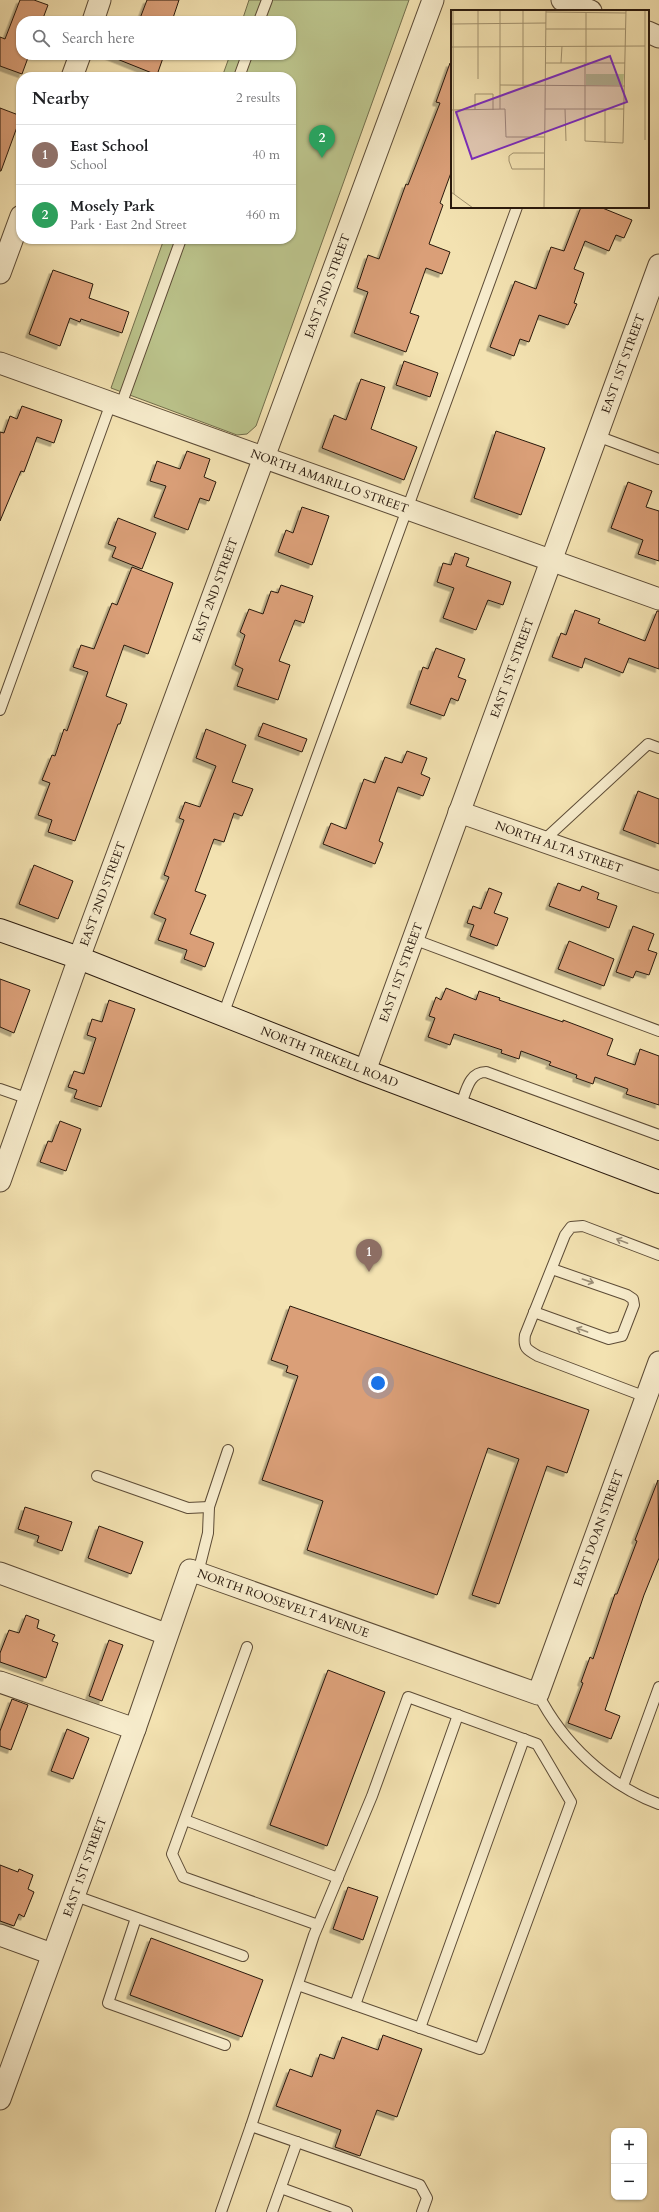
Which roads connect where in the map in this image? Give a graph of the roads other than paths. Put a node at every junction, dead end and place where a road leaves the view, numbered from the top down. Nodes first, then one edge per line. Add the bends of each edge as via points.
1 (100, 0) edge
2 (267, 0) edge
3 (433, 0) edge
4 (562, 0) edge
5 (587, 10) edge
6 (94, 16) edge
7 (261, 16) edge
8 (649, 32) edge
9 (659, 36) edge
10 (78, 60) edge
11 (245, 60) edge
12 (74, 72) edge
13 (241, 72) edge
14 (517, 208) edge
15 (16, 230) edge
16 (179, 244) edge
17 (659, 265) edge
18 (0, 273) edge
19 (651, 312) edge
20 (0, 363) edge
21 (116, 404) junction
22 (597, 436) junction
23 (266, 458) junction
24 (659, 459) edge
25 (406, 508) junction
26 (551, 560) junction
27 (659, 599) edge
28 (0, 710) edge
29 (659, 748) edge
30 (460, 812) junction
31 (543, 841) junction
32 (659, 882) edge
33 (0, 930) edge
34 (413, 939) junction
35 (79, 958) junction
36 (223, 1015) junction
37 (659, 1031) edge
38 (365, 1071) junction
39 (0, 1089) edge
40 (29, 1099) junction
41 (460, 1107) junction
42 (659, 1135) edge
43 (0, 1181) edge
44 (659, 1182) edge
45 (659, 1255) edge
46 (552, 1269) junction
47 (534, 1312) junction
48 (659, 1362) edge
49 (646, 1396) junction
50 (228, 1450) dead end
51 (98, 1476) dead end
52 (209, 1507) junction
53 (0, 1573) edge
54 (198, 1574) junction
55 (166, 1634) junction
56 (248, 1647) dead end
57 (0, 1682) edge
58 (659, 1687) edge
59 (538, 1694) junction
60 (458, 1715) junction
61 (135, 1729) junction
62 (524, 1739) junction
63 (623, 1786) junction
64 (659, 1804) edge
65 (184, 1820) junction
66 (338, 1878) junction
67 (73, 1895) junction
68 (136, 1918) junction
69 (318, 1925) junction
70 (0, 1936) edge
71 (52, 1954) junction
72 (243, 1956) dead end
73 (298, 1985) junction
74 (355, 2005) junction
75 (420, 2028) junction
76 (225, 2045) dead end
77 (0, 2099) edge
78 (251, 2126) junction
79 (297, 2142) junction
80 (280, 2188) junction
81 (221, 2212) edge
82 (272, 2212) edge
83 (347, 2212) edge
84 (422, 2212) edge

1 - 6 street
2 - 7 lane
3 - 23 street, EAST 2ND STREET
4 - 5 street
8 - 9 street
10 - 12 street
11 - 13 lane
14 - 25 lane
15 - 18 street
16 - 21 lane
17 - 19 street, EAST 1ST STREET
19 - 22 street, EAST 1ST STREET
20 - 21 street, NORTH AMARILLO STREET
21 - 23 street, NORTH AMARILLO STREET
21 - 28 lane
22 - 24 lane
22 - 26 street, EAST 1ST STREET
23 - 25 street, NORTH AMARILLO STREET
23 - 35 street, EAST 2ND STREET
25 - 26 street, NORTH AMARILLO STREET
25 - 36 lane
26 - 27 street, NORTH AMARILLO STREET
26 - 30 street, EAST 1ST STREET
29 - 31 lane via 648,744
30 - 31 street, NORTH ALTA STREET
30 - 34 street, EAST 1ST STREET
31 - 32 street, NORTH ALTA STREET
33 - 35 main road, NORTH TREKELL ROAD
34 - 37 lane
34 - 38 street, EAST 1ST STREET
35 - 36 main road, NORTH TREKELL ROAD
35 - 40 street, EAST 2ND STREET
36 - 38 main road, NORTH TREKELL ROAD
38 - 41 main road, NORTH TREKELL ROAD
39 - 40 lane
40 - 43 street, EAST 2ND STREET
41 - 42 lane via 471,1078 478,1072 486,1072
41 - 44 main road, NORTH TREKELL ROAD
45 -> 46 lane via 583,1226 571,1227 565,1235
46 - 47 lane
46 -> 47 lane via 628,1295 633,1299 634,1305 622,1336 609,1339
47 - 49 lane via 525,1335 526,1350
48 - 49 street, EAST DOAN STREET
49 - 59 street, EAST DOAN STREET
50 - 52 lane
51 - 52 lane via 188,1508
52 - 54 lane via 208,1532
53 - 55 street
54 - 55 street, NORTH ROOSEVELT AVENUE via 190,1570
54 - 59 street, NORTH ROOSEVELT AVENUE
55 - 61 street, EAST 1ST STREET
56 - 65 lane
57 - 61 street
58 - 63 lane
59 - 63 lane via 550,1717 596,1769
60 - 62 lane
60 - 66 lane via 408,1698
60 - 74 lane
61 - 67 street, EAST 1ST STREET
62 - 75 lane
62 - 75 lane via 537,1744 571,1802 480,2049
63 - 64 lane via 639,1797
65 - 66 lane
65 - 69 lane via 172,1854 183,1877
66 - 69 lane
67 - 68 lane
67 - 71 street, EAST 1ST STREET
68 - 72 lane
68 - 76 lane via 108,2003
69 - 73 lane
70 - 71 street
71 - 77 street, EAST 1ST STREET
73 - 74 lane
73 - 78 lane
74 - 75 lane
78 - 79 lane
78 - 81 lane
79 - 80 lane
79 - 84 lane via 420,2185 427,2198
80 - 82 lane
80 - 83 lane

